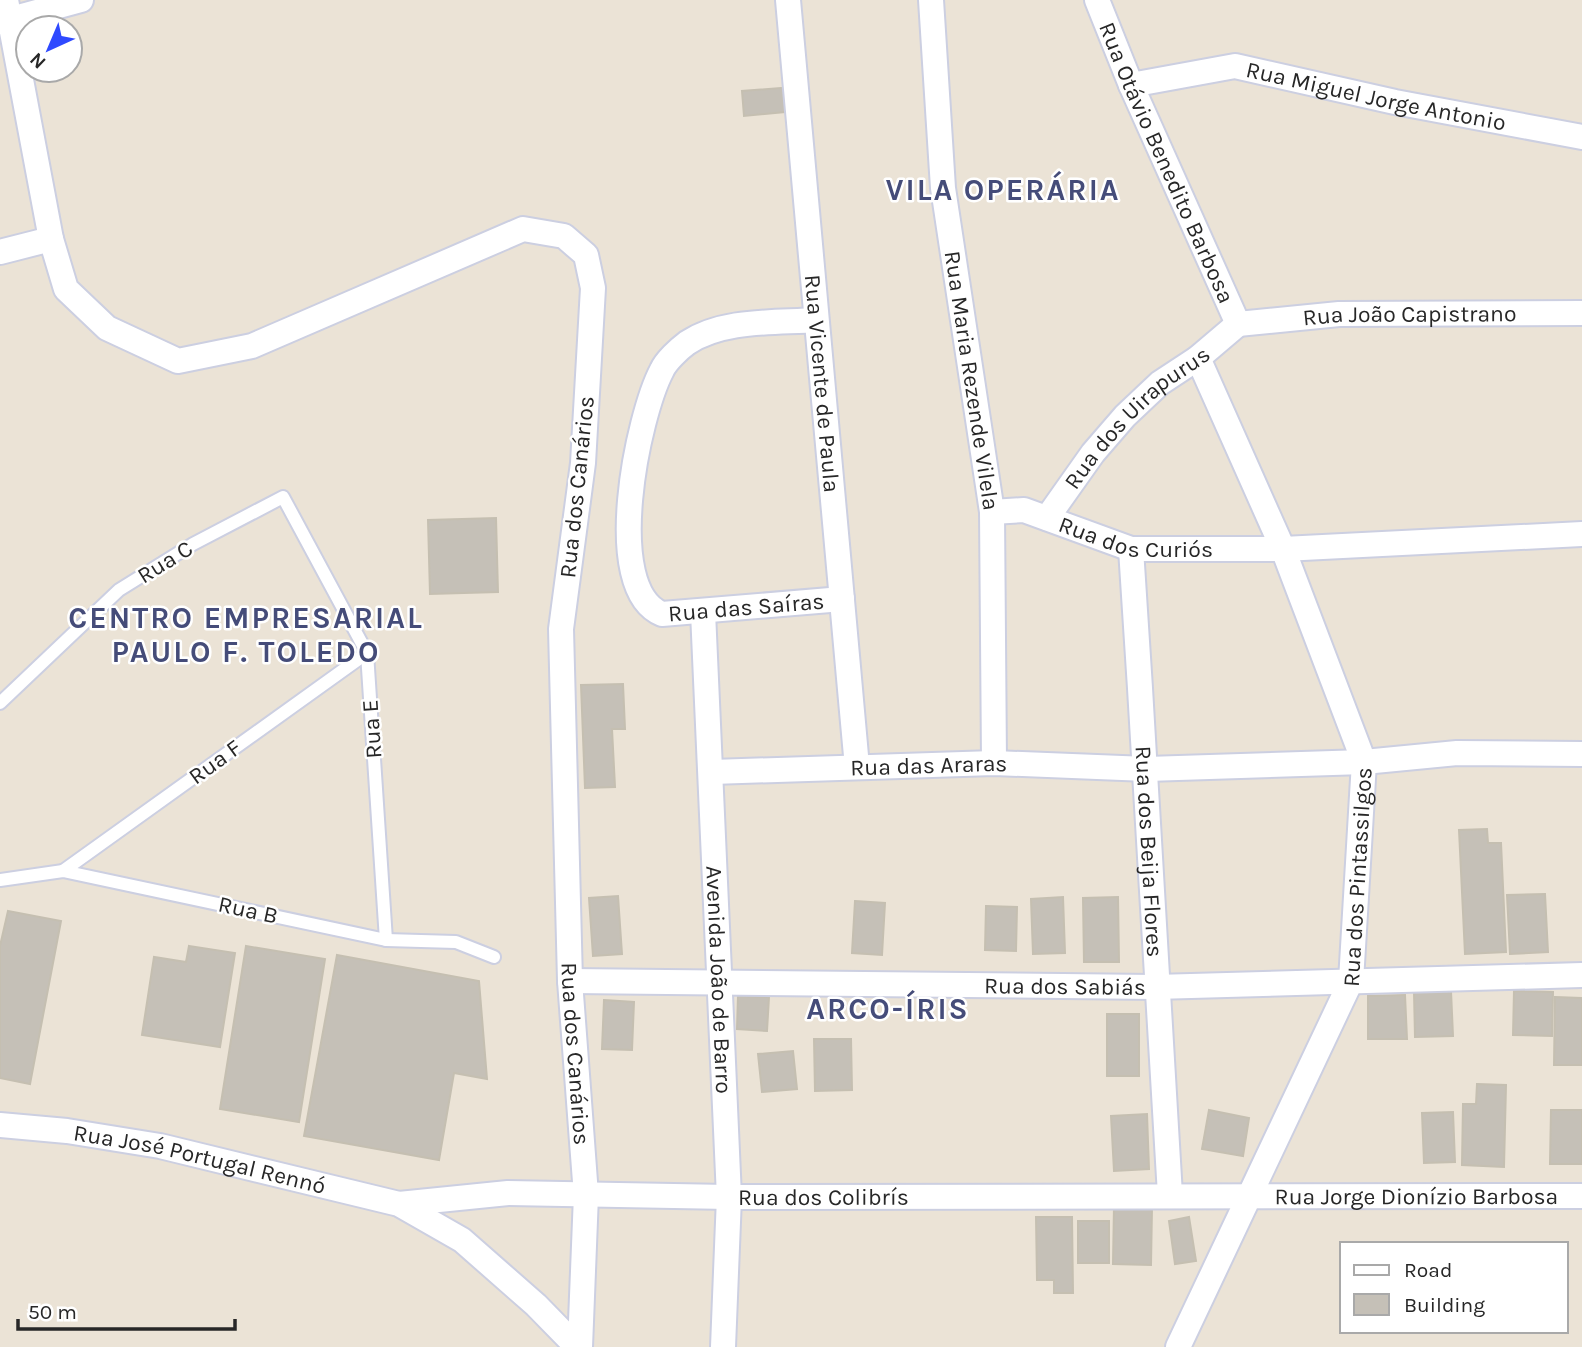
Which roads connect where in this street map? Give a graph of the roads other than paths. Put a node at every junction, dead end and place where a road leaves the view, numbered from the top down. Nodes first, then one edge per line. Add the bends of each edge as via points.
1 (81, 0) edge
2 (788, 0) edge
3 (931, 0) edge
4 (1097, 0) edge
5 (5, 14) edge
6 (1130, 85) junction
7 (1582, 137) edge
8 (51, 239) junction
9 (0, 252) edge
10 (1582, 313) edge
11 (817, 320) junction
12 (1238, 324) junction
13 (1198, 358) junction
14 (283, 497) joint
15 (992, 512) junction
16 (1046, 518) junction
17 (1582, 534) edge
18 (1131, 549) junction
19 (1283, 549) junction
20 (842, 599) junction
21 (703, 612) junction
22 (367, 653) junction
23 (0, 704) edge
24 (1582, 754) edge
25 (1364, 762) junction
26 (995, 763) junction
27 (857, 767) junction
28 (1147, 769) junction
29 (712, 772) junction
30 (63, 871) junction
31 (0, 880) edge
32 (386, 940) junction
33 (494, 957) dead end
34 (1582, 975) edge
35 (570, 981) junction
36 (1351, 981) junction
37 (721, 983) junction
38 (1156, 987) junction
39 (0, 1125) edge
40 (586, 1195) junction
41 (1170, 1195) junction
42 (1250, 1195) junction
43 (1582, 1196) edge
44 (729, 1197) junction
45 (399, 1204) junction
46 (579, 1347) edge
47 (723, 1347) edge
48 (1178, 1347) edge

1 - 5 street
2 - 11 street, Rua Vicente de Paula
3 - 15 street, Rua Maria Rezende Vilela via 943,188
4 - 6 street, Rua Otávio Benedito Barbosa
5 - 8 street, Rua dos Canários
6 - 7 street, Rua Miguel Jorge Antonio via 1235,66
6 - 12 street, Rua Otávio Benedito Barbosa
8 - 9 street
8 - 35 street, Rua dos Canários via 66,289 107,328 178,360 252,346 523,229 564,236 586,255 593,288 583,463 561,629
10 - 12 street, Rua João Capistrano via 1339,314
11 - 20 street, Rua Vicente de Paula
11 - 21 street, Rua das Saíras via 718,328 687,344 663,367 646,407 628,524 636,584 643,599 662,614
12 - 13 street, Rua dos Uirapurus
13 - 16 street, Rua dos Uirapurus via 1160,383 1125,416
13 - 19 street, Rua dos Pintassilgos
14 - 22 lane, Rua E
14 - 23 lane, Rua C via 193,544 119,590
15 - 16 street, Rua dos Curiós via 1024,510
15 - 26 street, Rua Maria Rezende Vilela
16 - 18 street, Rua dos Curiós
17 - 19 street, Rua dos Curiós
18 - 19 street, Rua dos Curiós
18 - 28 street, Rua dos Beija Flores
19 - 25 street, Rua dos Pintassilgos
20 - 21 street, Rua das Saíras
20 - 27 street, Rua Vicente de Paula
21 - 29 street, Avenida João de Barro
22 - 30 lane, Rua F
22 - 32 lane, Rua E
24 - 25 street, Rua das Araras via 1457,753
25 - 28 street, Rua das Araras
25 - 36 street, Rua dos Pintassilgos
26 - 27 street, Rua das Araras
26 - 28 street, Rua das Araras
27 - 29 street, Rua das Araras
28 - 38 street, Rua dos Beija Flores
29 - 37 street, Avenida João de Barro
30 - 31 lane, Rua B
30 - 32 lane, Rua B
32 - 33 lane, Rua B via 456,942
34 - 36 street, Rua dos Sabiás
35 - 37 street, Rua dos Sabiás
35 - 40 street, Rua dos Canários
36 - 38 street, Rua dos Sabiás
36 - 42 street, Rua dos Pintassilgos
37 - 38 street, Rua dos Sabiás
37 - 44 street, Avenida João de Barro
38 - 41 street, Rua dos Beija Flores
39 - 45 street, Rua José Portugal Rennó via 160,1146
40 - 44 street, Rua dos Colibrís
40 - 45 street, Rua dos Colibrís via 508,1193
40 - 46 street, Rua dos Canários
41 - 42 street, Rua dos Colibrís
41 - 44 street, Rua dos Colibrís
42 - 43 street, Rua Jorge Dionízio Barbosa
42 - 48 street, Rua dos Pintassilgos
44 - 47 street, Avenida João de Barro
45 - 46 street via 462,1240

